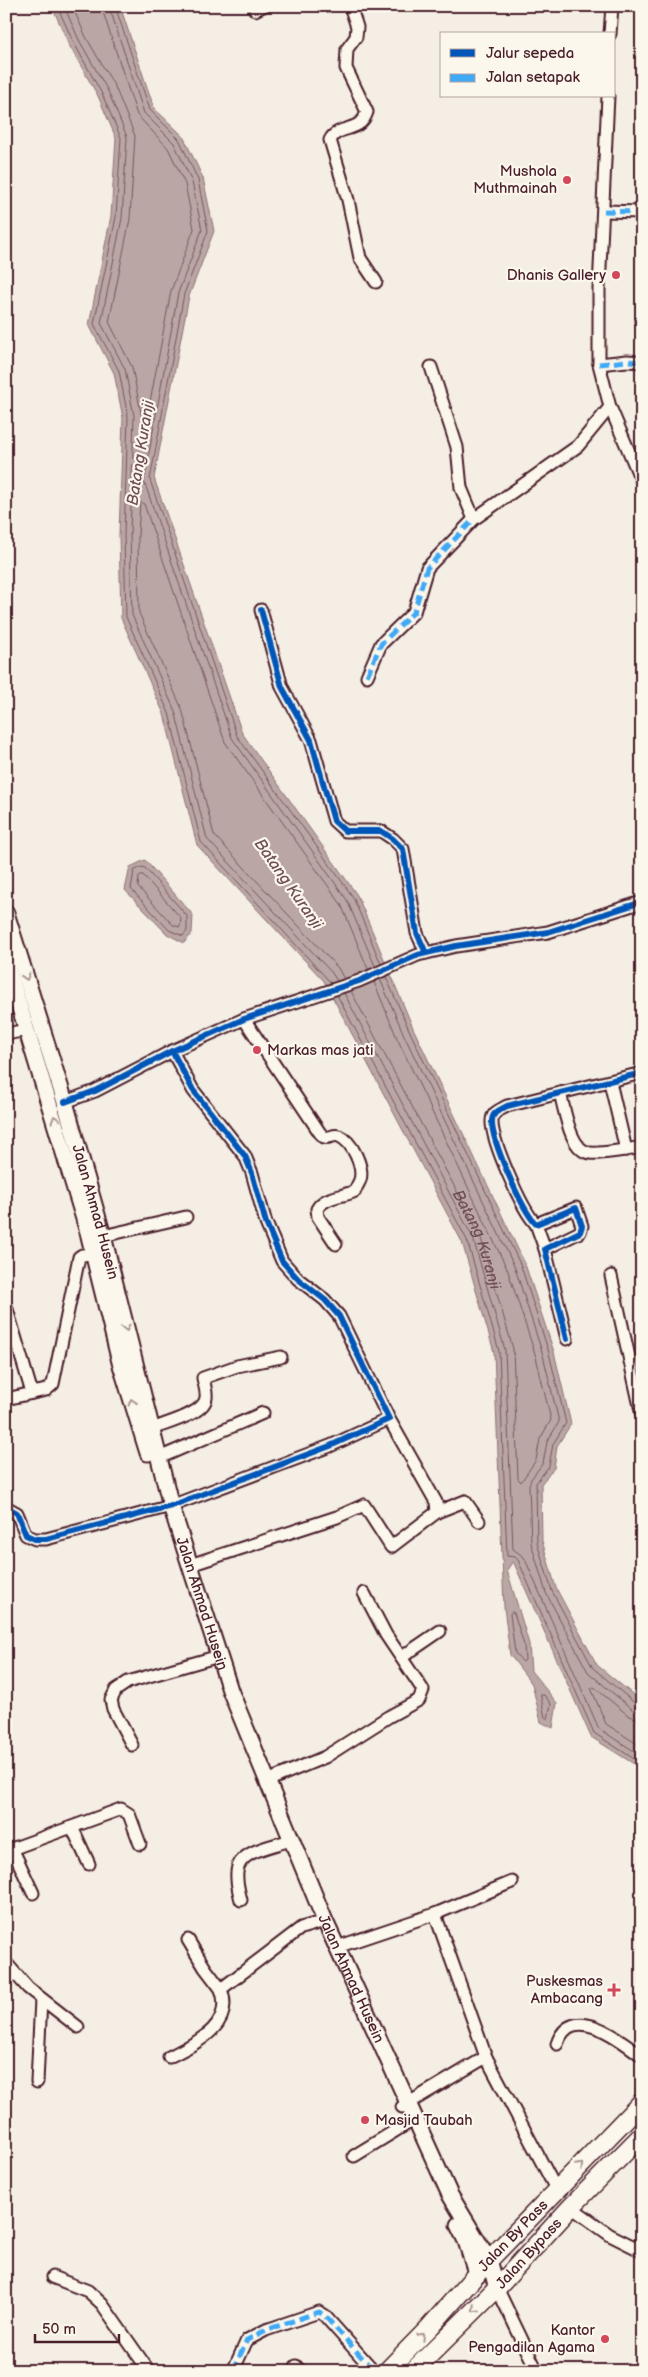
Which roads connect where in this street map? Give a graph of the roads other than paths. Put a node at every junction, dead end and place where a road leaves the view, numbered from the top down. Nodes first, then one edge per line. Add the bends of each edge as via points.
1 (350, 6) edge
2 (612, 6) edge
3 (610, 32) edge
4 (608, 98) edge
5 (604, 211) junction
6 (642, 212) edge
7 (376, 282) dead end
8 (642, 362) edge
9 (599, 364) junction
10 (431, 367) dead end
11 (610, 407) junction
12 (638, 457) edge
13 (642, 482) edge
14 (474, 518) junction
15 (261, 610) dead end
16 (367, 676) dead end
17 (642, 902) edge
18 (6, 913) edge
19 (422, 954) junction
20 (6, 962) edge
21 (244, 1019) junction
22 (30, 1021) junction
23 (6, 1034) edge
24 (172, 1051) junction
25 (642, 1073) edge
26 (610, 1082) junction
27 (560, 1093) junction
28 (65, 1102) junction
29 (642, 1147) edge
30 (626, 1150) junction
31 (186, 1217) dead end
32 (536, 1224) junction
33 (103, 1236) junction
34 (336, 1244) dead end
35 (545, 1249) junction
36 (93, 1254) junction
37 (611, 1276) dead end
38 (6, 1306) edge
39 (567, 1339) dead end
40 (281, 1357) dead end
41 (32, 1393) junction
42 (6, 1399) edge
43 (263, 1413) dead end
44 (642, 1415) edge
45 (389, 1419) junction
46 (152, 1430) junction
47 (159, 1458) junction
48 (6, 1507) edge
49 (168, 1507) junction
50 (437, 1512) junction
51 (479, 1521) dead end
52 (190, 1565) junction
53 (364, 1594) dead end
54 (440, 1631) dead end
55 (402, 1657) junction
56 (212, 1658) junction
57 (132, 1745) dead end
58 (267, 1781) junction
59 (72, 1827) junction
60 (284, 1842) junction
61 (140, 1844) dead end
62 (9, 1850) edge
63 (89, 1864) dead end
64 (512, 1882) dead end
65 (33, 1893) dead end
66 (241, 1900) dead end
67 (435, 1914) junction
68 (318, 1923) junction
69 (188, 1940) dead end
70 (337, 1948) junction
71 (6, 1963) edge
72 (221, 1989) junction
73 (41, 1999) junction
74 (78, 2027) dead end
75 (557, 2044) dead end
76 (642, 2056) edge
77 (169, 2057) dead end
78 (486, 2057) junction
79 (37, 2082) dead end
80 (642, 2102) edge
81 (405, 2105) junction
82 (408, 2122) junction
83 (642, 2135) edge
84 (354, 2156) dead end
85 (557, 2191) junction
86 (571, 2208) junction
87 (642, 2251) edge
88 (489, 2260) junction
89 (477, 2276) junction
90 (52, 2277) dead end
91 (497, 2288) junction
92 (149, 2371) edge
93 (233, 2371) edge
94 (374, 2371) edge
95 (387, 2371) edge
96 (413, 2371) edge
97 (537, 2371) edge

1 - 7 street via 357,27 356,37 347,50 346,68 367,112 360,124 337,133 330,140 348,200 360,258
2 - 3 street
4 - 5 street
5 - 6 street
5 - 9 street
8 - 9 street
9 - 11 street
10 - 14 street via 457,447 461,488
11 - 12 street
11 - 14 street via 578,446
12 - 13 street
14 - 16 street via 427,568 414,612 381,644
15 - 19 street via 282,687 311,740 334,821 345,831 381,831 403,849
17 - 19 street via 548,932
18 -> 22 main road, Jalan Ahmad Husein
19 - 21 street via 359,981
20 - 22 main road, Jalan Ahmad Husein
21 - 24 street
21 - 34 street via 320,1133 324,1138 334,1135 342,1138 360,1165 360,1179 355,1191 325,1201 317,1209 318,1217
22 - 23 street
22 - 28 main road, Jalan Ahmad Husein
36 -> 22 main road, Jalan Ahmad Husein
24 - 28 street via 102,1088
24 - 45 street via 193,1090 245,1156 282,1261 339,1316
25 - 26 street
26 - 27 street
26 - 30 street
27 - 30 street via 574,1142 580,1150 589,1153
27 - 32 street via 507,1106 495,1112 492,1120 493,1131 522,1207
28 - 33 main road, Jalan Ahmad Husein
29 - 30 street
31 - 33 street
32 - 35 street
32 - 35 street via 576,1208 582,1226 580,1232
33 -> 46 main road, Jalan Ahmad Husein
35 - 39 street
36 - 41 street via 80,1257 53,1384 46,1390
49 -> 36 main road, Jalan Ahmad Husein via 120,1362
37 - 44 street
38 - 41 street
40 - 46 street via 237,1366 203,1378 207,1396 204,1405
41 - 42 street
43 - 47 street
45 - 49 street via 323,1448
45 - 50 street via 436,1502
46 - 47 main road, Jalan Ahmad Husein
47 - 49 main road, Jalan Ahmad Husein
48 - 49 street via 17,1513 29,1537 46,1539
49 - 52 main road, Jalan Ahmad Husein
49 - 56 main road, Jalan Ahmad Husein
50 - 51 street via 465,1501
50 - 52 street via 391,1547 364,1505
52 - 58 main road, Jalan Ahmad Husein via 230,1690
53 - 55 street
54 - 55 street
55 - 58 street via 423,1690 419,1700 325,1757
56 - 57 street via 128,1682 116,1690 111,1700 113,1709
56 - 60 main road, Jalan Ahmad Husein via 226,1704
58 - 70 main road, Jalan Ahmad Husein
59 - 61 street via 124,1809
59 - 62 street
59 - 63 street
60 - 66 street via 253,1853 242,1861 236,1871
60 - 68 main road, Jalan Ahmad Husein
62 - 65 street
64 - 67 street
67 - 70 street
67 - 78 street
68 - 72 street via 301,1928
68 - 81 main road, Jalan Ahmad Husein via 356,2011
69 - 72 street
70 - 81 main road, Jalan Ahmad Husein
71 - 73 street
72 - 77 street via 224,2011 216,2026 200,2041
73 - 74 street
73 - 79 street
75 - 76 street via 568,2026 581,2023 597,2028
78 - 81 street
78 - 85 street
85 -> 80 highway, Jalan By Pass
81 - 82 main road, Jalan Ahmad Husein
81 - 88 main road, Jalan Ahmad Husein via 450,2195
82 - 84 street
82 - 89 main road, Jalan Ahmad Husein via 466,2241
83 - 86 highway, Jalan Bypass
85 - 88 highway, Jalan By Pass
86 - 87 street via 610,2235
86 - 91 highway, Jalan Bypass
88 - 89 highway, Jalan By Pass
88 - 91 main road, Jalan Ahmad Husein
95 -> 89 highway, Jalan By Pass
90 - 92 street via 94,2296
91 -> 96 highway, Jalan Bypass
91 - 97 street
93 - 94 street via 247,2340 319,2312

